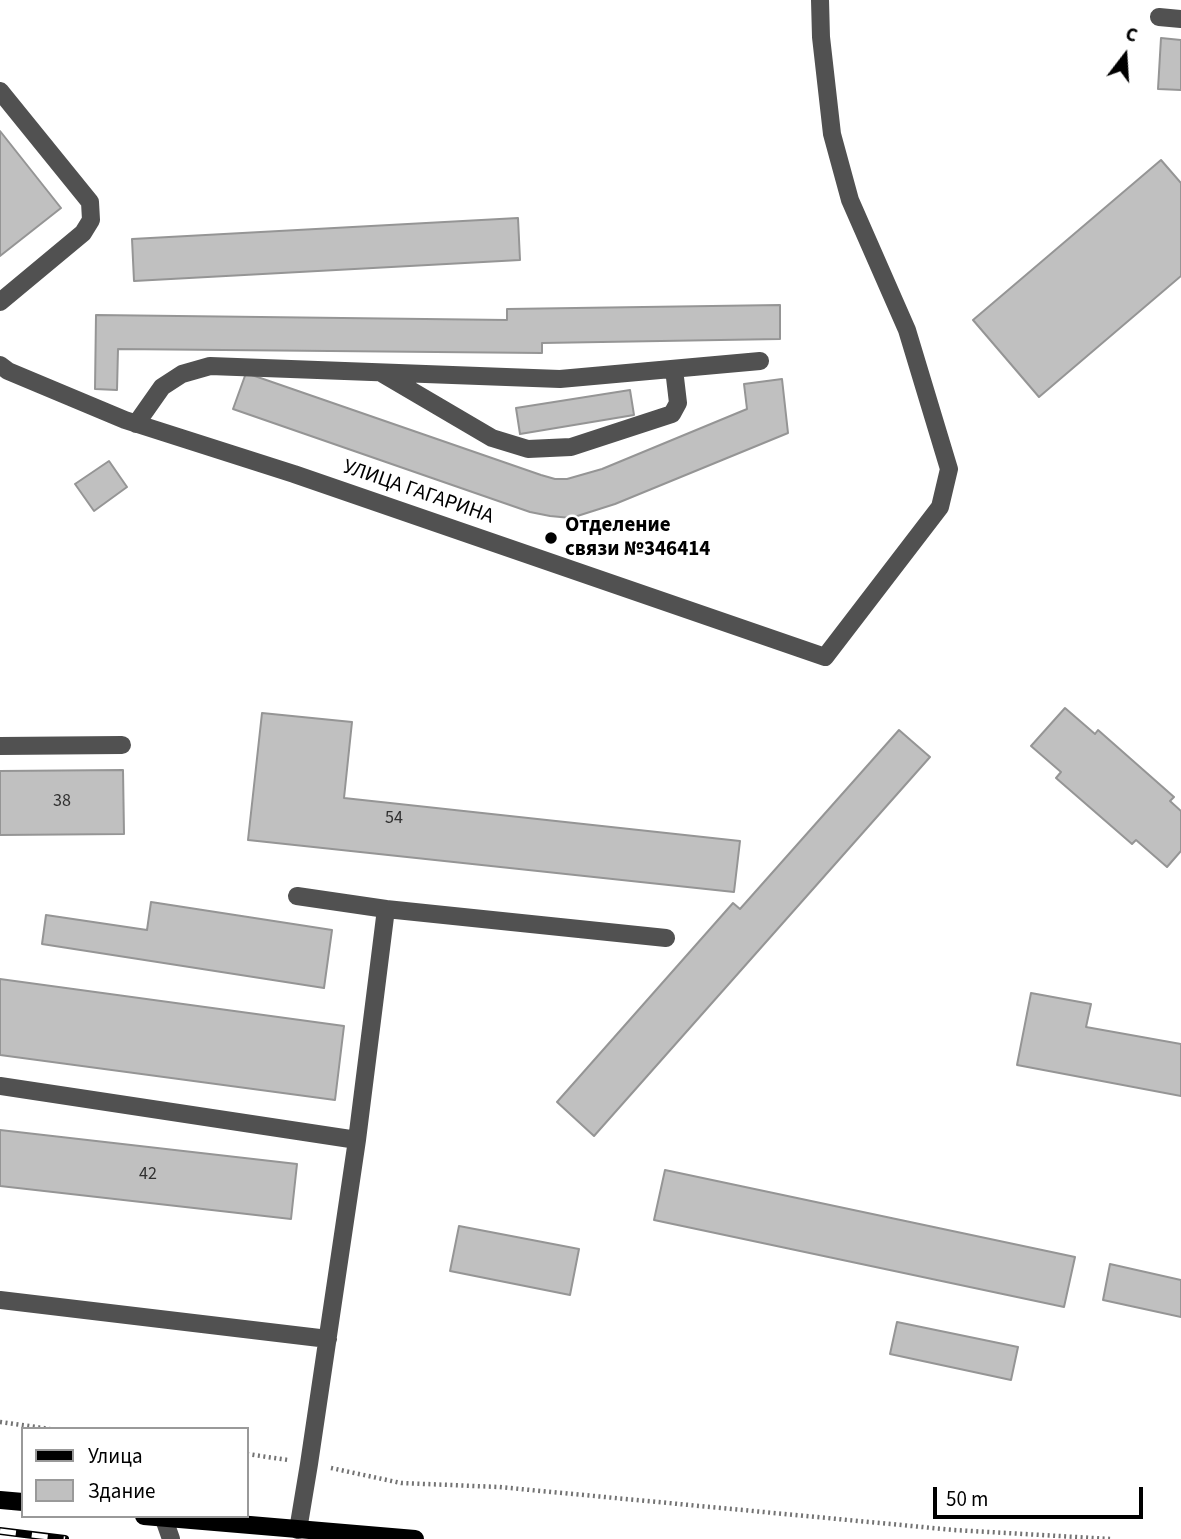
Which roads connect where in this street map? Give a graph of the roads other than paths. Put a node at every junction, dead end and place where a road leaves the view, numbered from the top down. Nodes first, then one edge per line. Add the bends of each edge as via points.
1 (820, 0) edge
2 (1160, 17) dead end
3 (1181, 19) edge
4 (0, 91) edge
5 (0, 302) edge
6 (760, 361) dead end
7 (0, 365) edge
8 (674, 369) junction
9 (380, 372) junction
10 (136, 424) junction
11 (122, 745) dead end
12 (0, 746) edge
13 (297, 896) dead end
14 (386, 909) junction
15 (666, 938) dead end
16 (0, 1086) edge
17 (357, 1140) junction
18 (0, 1300) edge
19 (328, 1339) junction
20 (0, 1500) edge
21 (21, 1502) edge
22 (157, 1518) edge
23 (164, 1519) junction
24 (298, 1530) junction
25 (171, 1539) edge
26 (415, 1539) edge

1 - 10 street, УЛИЦА ГАГАРИНА via 832,134 850,200 906,330 948,469 940,507 825,657
2 - 3 street
4 - 5 street via 90,202 91,220 83,233
6 - 8 street
7 - 10 street, УЛИЦА ГАГАРИНА
8 - 9 street via 560,379
8 - 9 street via 678,403 672,414 571,447 528,449 492,438
9 - 10 street via 210,366 182,373 162,387
11 - 12 street
13 - 14 street
14 - 15 street
14 - 17 street
16 - 17 street
17 - 19 street
18 - 19 street
19 - 24 street
20 - 21 main road
22 - 23 main road
23 - 24 main road
23 - 25 street
24 - 26 main road

